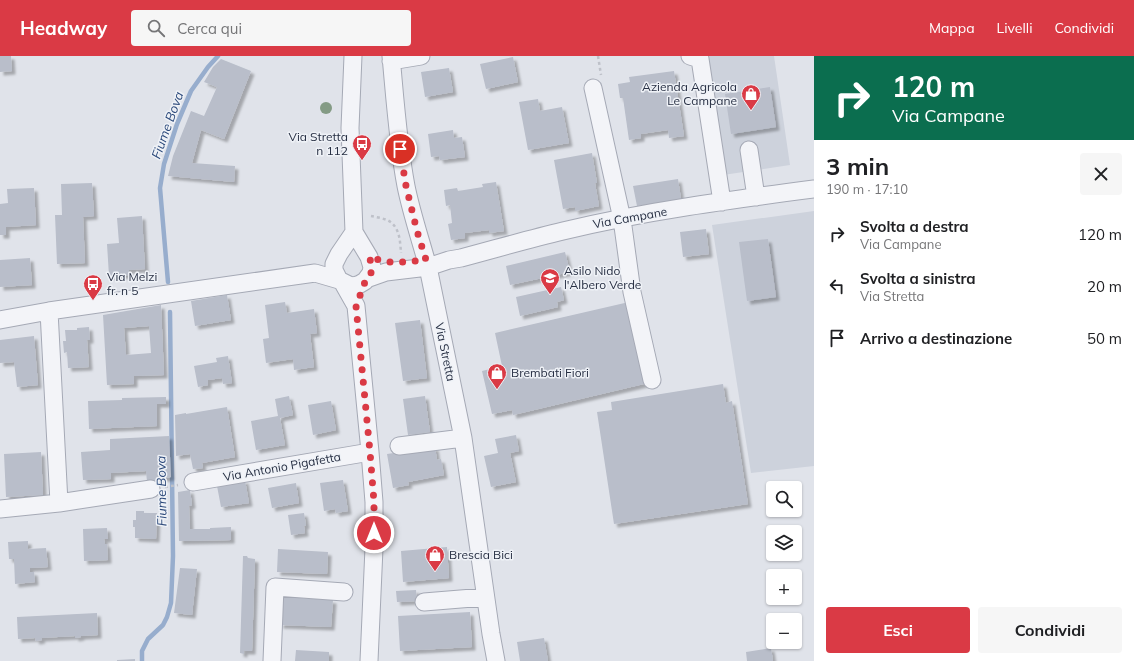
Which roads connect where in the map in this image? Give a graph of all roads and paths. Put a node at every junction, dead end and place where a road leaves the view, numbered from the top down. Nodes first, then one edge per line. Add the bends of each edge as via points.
1 (353, 56) edge
2 (421, 56) edge
3 (690, 56) edge
4 (391, 58) edge
5 (593, 88) dead end
6 (749, 150) dead end
7 (814, 189) edge
8 (756, 197) junction
9 (722, 202) junction
10 (371, 216) dead end
11 (622, 218) junction
12 (354, 232) junction
13 (402, 253) dead end
14 (368, 255) junction
15 (337, 257) junction
16 (427, 263) junction
17 (315, 273) junction
18 (367, 280) junction
19 (341, 282) junction
20 (356, 306) junction
21 (49, 311) junction
22 (0, 320) edge
23 (652, 380) dead end
24 (463, 438) junction
25 (399, 446) dead end
26 (370, 452) junction
27 (187, 483) joint
28 (157, 488) joint
29 (59, 503) junction
30 (0, 509) edge
31 (344, 592) dead end
32 (485, 597) junction
33 (424, 602) dead end
34 (272, 661) edge
35 (369, 661) edge
36 (496, 661) edge

1 - 12 street via 350,128
2 - 4 street, Via Stretta
3 - 9 street via 700,59
4 - 16 street, Via Stretta via 406,186
5 - 11 street
6 - 8 street
7 - 8 street, Via Campane
8 - 9 street, Via Campane
9 - 11 street, Via Campane
10 - 13 path via 392,223 400,236
11 - 16 street, Via Campane via 461,258
11 - 23 street via 632,292
12 - 14 street
12 - 15 street
14 - 15 street via 361,250 349,248
14 - 16 street, Via Campane via 386,262
14 - 18 street via 372,267
15 - 17 street
15 - 19 street via 334,270
16 - 18 street, Via Campane via 386,272
16 - 24 street, Via Stretta
17 - 19 street
17 - 21 street
18 - 19 street via 354,286
18 - 20 street
19 - 20 street
20 - 26 street
21 - 22 street
21 - 29 street
24 - 25 street
24 - 32 street, Via Stretta
26 - 27 street, Via Antonio Pigafetta
26 - 35 street via 374,548
27 - 28 path
28 - 29 street
29 - 30 street
31 - 34 street via 275,587
32 - 33 street
32 - 36 street, Via Stretta

